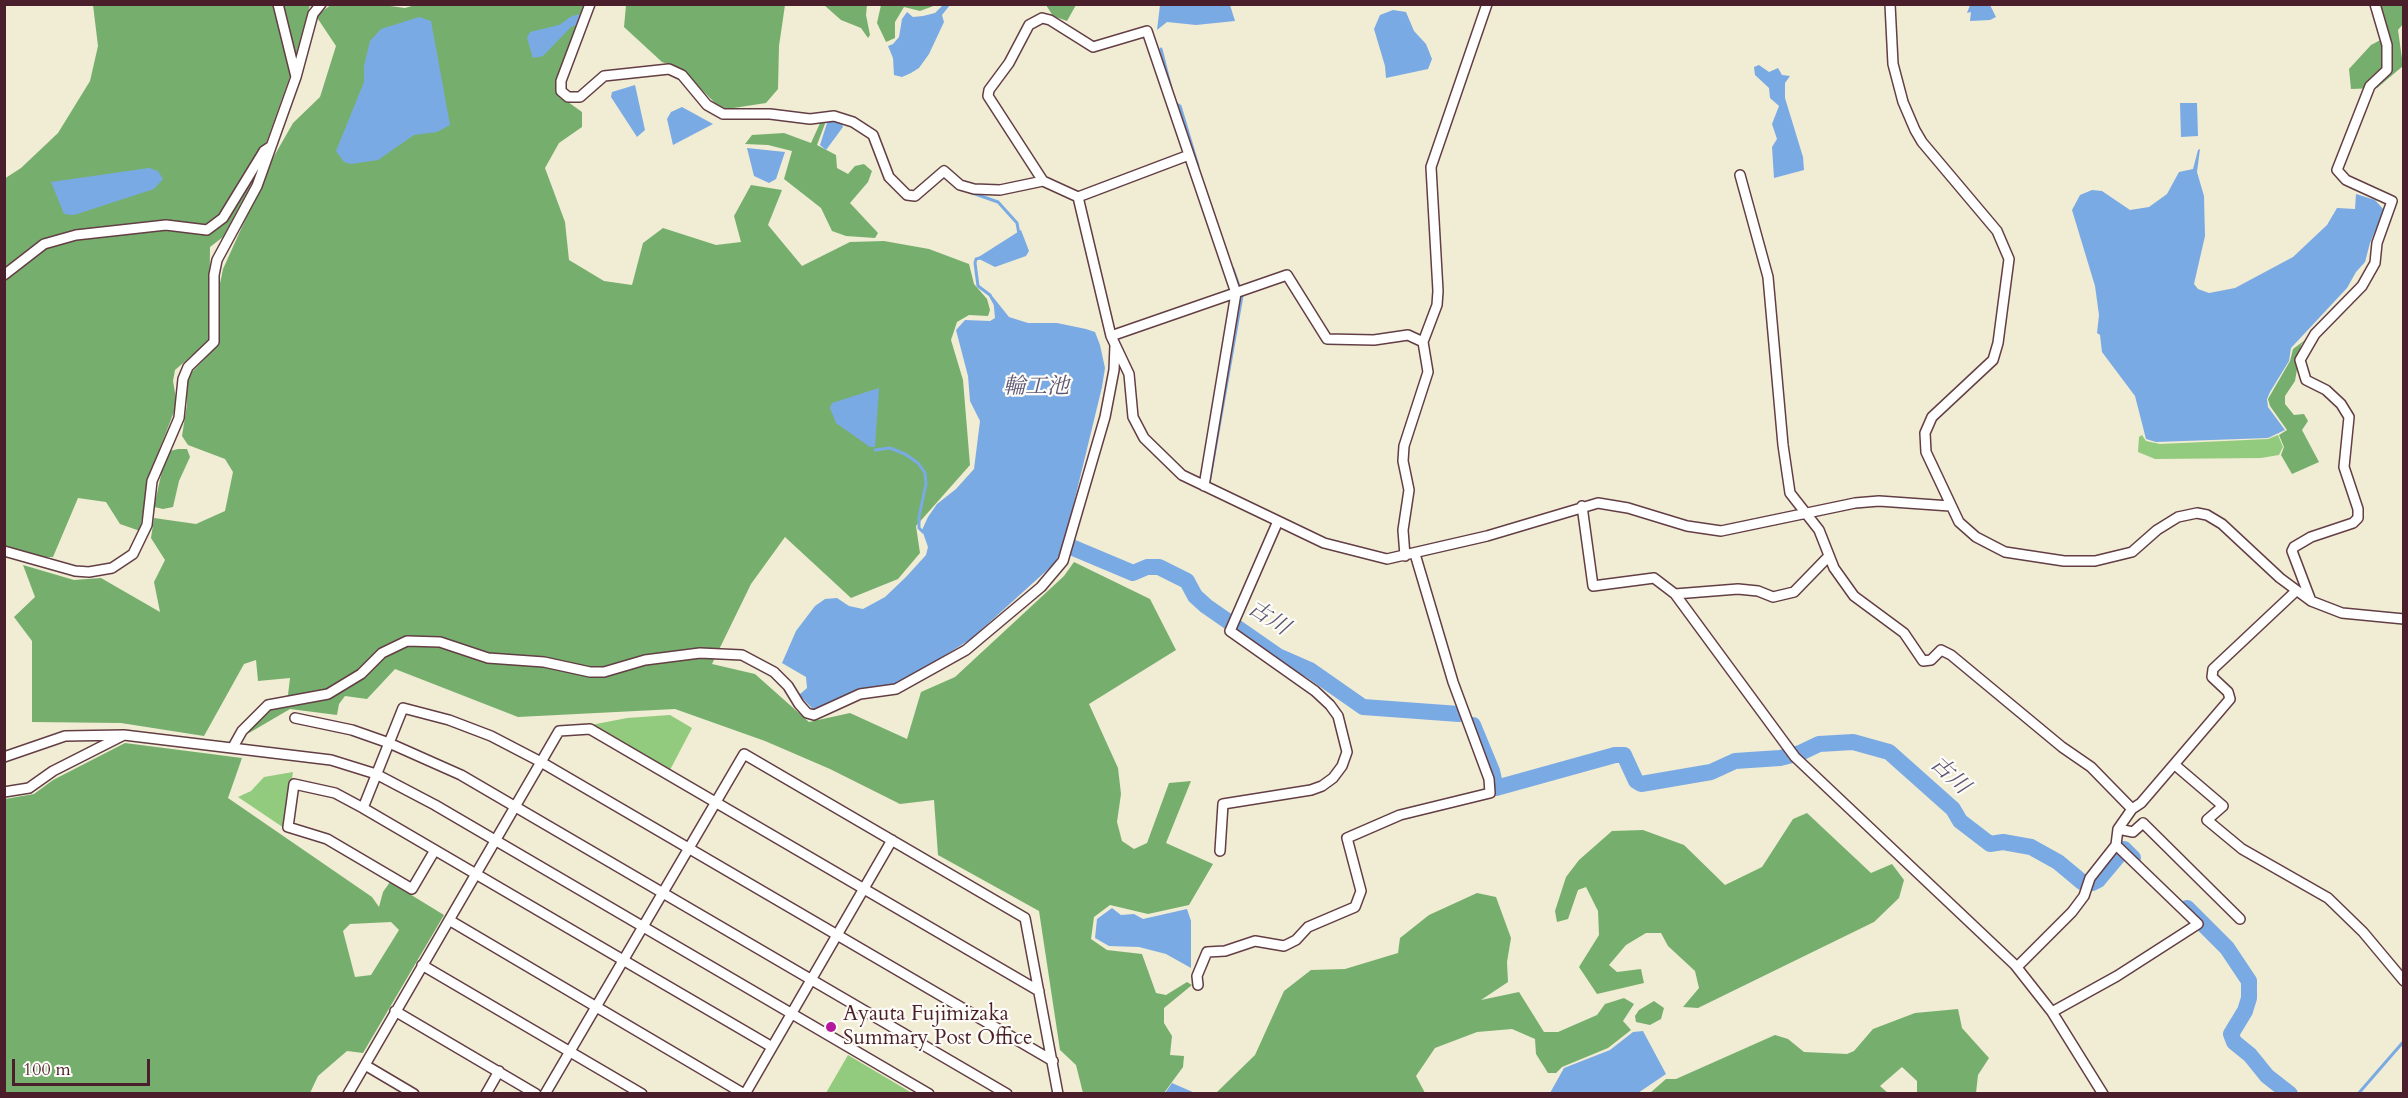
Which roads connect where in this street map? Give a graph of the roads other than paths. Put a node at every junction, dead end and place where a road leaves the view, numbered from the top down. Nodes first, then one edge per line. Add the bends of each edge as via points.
1 (278, 4) edge
2 (321, 4) edge
3 (590, 4) edge
4 (1487, 4) edge
5 (1890, 4) edge
6 (2376, 4) edge
7 (296, 77) junction
8 (273, 146) junction
9 (1189, 155) junction
10 (1740, 175) dead end
11 (1043, 181) junction
12 (1078, 197) junction
13 (4, 275) edge
14 (1236, 292) junction
15 (1113, 340) junction
16 (1423, 342) junction
17 (1204, 486) junction
18 (1582, 506) junction
19 (1950, 506) junction
20 (1806, 512) junction
21 (1278, 520) junction
22 (4, 551) edge
23 (1410, 555) junction
24 (1828, 557) junction
25 (2296, 591) junction
26 (1675, 594) junction
27 (2311, 601) junction
28 (2403, 619) edge
29 (295, 718) dead end
30 (124, 735) junction
31 (389, 743) junction
32 (232, 747) junction
33 (4, 757) edge
34 (541, 762) junction
35 (2175, 765) junction
36 (376, 774) junction
37 (4, 792) edge
38 (716, 803) junction
39 (515, 806) junction
40 (363, 808) junction
41 (2132, 808) junction
42 (2118, 829) junction
43 (495, 840) junction
44 (892, 840) junction
45 (689, 849) junction
46 (2120, 849) junction
47 (435, 850) junction
48 (1220, 851) dead end
49 (475, 874) junction
50 (864, 889) junction
51 (663, 892) junction
52 (449, 920) junction
53 (2240, 920) dead end
54 (643, 927) junction
55 (837, 935) junction
56 (623, 960) junction
57 (422, 965) junction
58 (2017, 968) junction
59 (812, 979) junction
60 (2403, 981) edge
61 (1198, 985) dead end
62 (1039, 991) junction
63 (596, 1006) junction
64 (395, 1011) junction
65 (2052, 1012) junction
66 (791, 1014) junction
67 (772, 1047) junction
68 (570, 1051) junction
69 (1053, 1061) junction
70 (364, 1065) junction
71 (499, 1071) junction
72 (348, 1094) edge
73 (414, 1094) edge
74 (486, 1094) edge
75 (537, 1094) edge
76 (545, 1094) edge
77 (642, 1094) edge
78 (744, 1094) edge
79 (929, 1094) edge
80 (1007, 1094) edge
81 (1058, 1094) edge
82 (2103, 1094) edge

1 - 7 street
2 - 7 street via 313,14
3 - 11 street via 561,81 561,91 568,97 580,97 599,78 611,74 669,69 682,75 707,105 723,114 810,119 834,116 853,122 873,135 889,177 907,195 915,196 944,171 960,185 974,189 1000,190
4 - 16 street via 1431,167 1438,291
5 - 19 street via 1893,64 1915,130 1997,231 2009,259 1993,360 1932,417 1925,433 1926,452
6 - 27 street via 2386,45 2387,70 2370,86 2337,170 2346,180 2392,201 2377,243 2375,263 2362,286 2315,334 2300,360 2306,380 2326,390 2349,417 2344,467 2358,518 2311,537 2292,551
7 - 8 street
8 - 13 street via 264,151 223,218 207,230 166,225 76,235 44,244
8 - 22 street via 257,186 217,260 214,342 188,367 183,379 179,418 152,481 147,525 134,554 112,568 89,572
9 - 11 street via 1147,31 1092,47 1042,18 1029,25 988,96
9 - 12 street
9 - 14 street
10 - 20 street via 1768,277 1790,493
11 - 12 street
12 - 15 street
14 - 15 street
14 - 16 street via 1287,275 1327,339 1374,340 1408,335
14 - 17 street
15 - 17 street via 1130,374 1133,417 1138,428 1172,468
15 - 32 street via 1114,370 1105,417 1069,546 1059,567 966,650 896,689 860,694 814,715 799,704 774,672 742,655 700,653 590,672 544,662 488,658 440,642 414,640 395,645 361,674 328,694 268,705
16 - 23 street via 1428,372 1404,446 1403,461 1409,490 1403,530
17 - 21 street
18 - 20 street via 1605,504 1721,531
18 - 23 street
18 - 26 street via 1593,586 1654,578
19 - 20 street via 1879,501
19 - 25 street via 1959,522 1990,546 2030,558 2064,561 2121,556 2132,552 2170,520 2186,514 2207,515
20 - 24 street via 1819,530
21 - 23 street via 1342,548 1387,559
21 - 48 street via 1230,631 1330,705 1338,716 1347,752 1342,766 1322,786 1223,804
23 - 61 street via 1489,779 1490,793 1400,815 1347,838 1361,891 1355,907 1308,927 1284,946 1256,941 1207,952 1197,976
24 - 26 street via 1794,592 1773,597 1738,590
24 - 41 street via 1854,596 1904,633 1923,661 1941,650 1952,656 2091,767
25 - 27 street
25 - 35 street via 2213,669 2212,677 2230,699
26 - 58 street via 1792,754
27 - 28 street via 2342,614
29 - 31 street
30 - 32 street
30 - 33 street via 65,736
30 - 37 street via 53,771 29,788
31 - 34 street via 402,708 491,736
31 - 36 street
31 - 39 street via 461,775
32 - 36 street via 331,760
34 - 38 street via 559,731 590,729
34 - 39 street
34 - 45 street
35 - 41 street
35 - 60 street via 2223,806 2207,820 2242,849 2328,898 2363,932
36 - 40 street
36 - 43 street
38 - 44 street via 744,754
38 - 45 street
38 - 50 street
39 - 43 street
39 - 51 street
40 - 47 street
40 - 47 street via 335,794 294,784 288,826 327,839 412,889
41 - 42 street
42 - 46 street
42 - 53 street via 2133,832 2143,823
43 - 49 street
43 - 54 street
44 - 50 street
44 - 62 street via 1025,918
45 - 51 street
45 - 55 street
46 - 58 street via 2089,882 2072,912
46 - 65 street via 2198,924
47 - 49 street
49 - 52 street
49 - 56 street
50 - 55 street
50 - 62 street
51 - 54 street
51 - 59 street
52 - 57 street
52 - 63 street
54 - 56 street
54 - 66 street
55 - 59 street
55 - 69 street
56 - 63 street
56 - 67 street
57 - 64 street
57 - 68 street
58 - 65 street
59 - 66 street
59 - 80 street
62 - 69 street
63 - 68 street
63 - 78 street
64 - 70 street
64 - 71 street
65 - 82 street
66 - 67 street
66 - 79 street
67 - 78 street
68 - 76 street
68 - 77 street
69 - 81 street
70 - 72 street
70 - 73 street
71 - 74 street
71 - 75 street

